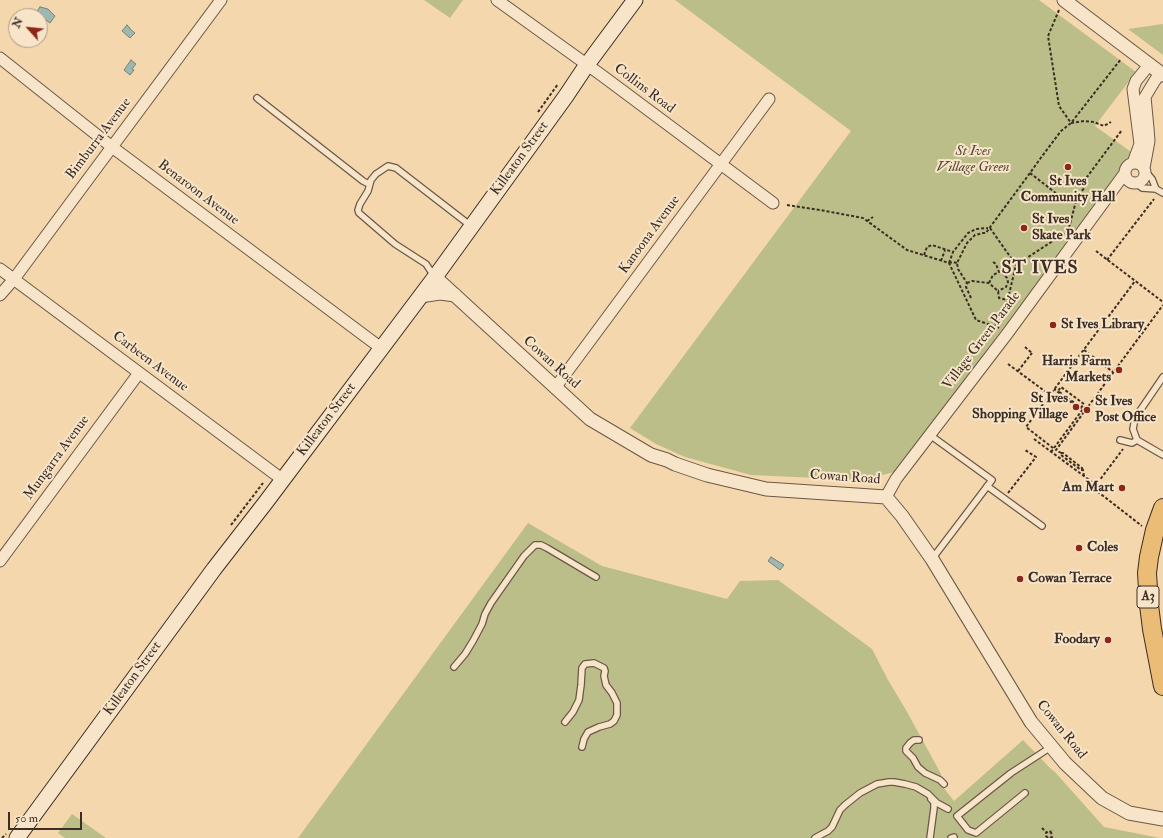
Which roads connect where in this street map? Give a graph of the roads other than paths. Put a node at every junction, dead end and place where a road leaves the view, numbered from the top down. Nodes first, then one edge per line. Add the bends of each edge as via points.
1 (221, 0) edge
2 (497, 0) edge
3 (635, 0) edge
4 (1065, 1) edge
5 (0, 58) edge
6 (1149, 65) junction
7 (586, 66) junction
8 (1162, 74) edge
9 (257, 98) dead end
10 (769, 99) dead end
11 (112, 147) junction
12 (1133, 163) junction
13 (721, 165) junction
14 (1145, 170) junction
15 (1130, 179) junction
16 (369, 184) junction
17 (1156, 189) junction
18 (1163, 193) edge
19 (773, 203) dead end
20 (471, 226) junction
21 (0, 269) edge
22 (435, 277) junction
23 (14, 279) junction
24 (0, 295) edge
25 (455, 295) junction
26 (420, 296) junction
27 (381, 348) junction
28 (139, 373) junction
29 (1163, 377) edge
30 (555, 388) junction
31 (930, 435) junction
32 (1120, 440) dead end
33 (1137, 440) junction
34 (1163, 456) edge
35 (283, 480) junction
36 (988, 486) junction
37 (886, 496) junction
38 (1163, 508) edge
39 (1042, 526) dead end
40 (932, 559) junction
41 (0, 561) edge
42 (596, 578) dead end
43 (454, 667) dead end
44 (1163, 686) edge
45 (565, 722) dead end
46 (919, 740) dead end
47 (582, 746) dead end
48 (1052, 747) junction
49 (944, 784) dead end
50 (1026, 793) dead end
51 (928, 794) junction
52 (948, 809) dead end
53 (1163, 818) edge
54 (16, 838) edge
55 (815, 838) edge
56 (930, 838) edge

1 - 11 street, Bimburra Avenue
2 - 7 street, Collins Road
3 - 7 main road, Killeaton Street
4 - 6 street
5 - 11 street, Benaroon Avenue
6 - 8 street
6 - 12 street via 1133,89 1140,144
7 - 13 street, Collins Road
7 - 20 main road, Killeaton Street
8 - 14 street via 1145,96 1149,141
9 - 16 lane
10 - 13 street, Kanoona Avenue
11 - 23 street, Bimburra Avenue
11 - 27 street, Benaroon Avenue
12 - 14 street via 1139,164
12 - 15 street via 1127,167
13 - 19 street, Collins Road
13 - 30 street, Kanoona Avenue
14 - 15 street via 1144,178 1139,182
14 - 17 lane
15 - 17 lane via 1142,188
15 - 31 street, Village Green Parade via 1118,185
16 - 20 lane via 381,170 388,166 396,168
16 - 22 lane via 358,210 361,215 395,244 426,264
17 - 18 lane
20 - 22 main road, Killeaton Street
21 - 23 street, Carbeen Avenue
22 - 25 street, Cowan Road
22 - 26 main road, Killeaton Street
23 - 24 street, Bimburra Avenue
23 - 28 street, Carbeen Avenue
25 - 26 street via 440,293
25 - 30 street, Cowan Road
26 - 27 main road, Killeaton Street
27 - 35 main road, Killeaton Street
28 - 35 street, Carbeen Avenue
28 - 41 street, Mungarra Avenue
29 - 33 lane via 1156,382 1135,418 1133,429
30 - 37 street, Cowan Road via 590,419 637,448 707,475 766,489
31 - 36 lane via 992,480
31 - 37 street, Village Green Parade
32 - 33 lane via 1132,443
33 - 34 lane
35 - 54 main road, Killeaton Street via 214,569
36 - 39 lane
36 - 40 lane
37 - 40 street, Cowan Road
38 - 44 highway, A3 via 1149,557 1147,587
40 - 48 street, Cowan Road via 1031,722
42 - 43 lane via 547,548 535,545 524,556 491,603 473,641
45 - 47 lane via 579,700 582,668 585,664 604,668 606,685 618,703 617,716 610,724 588,732
46 - 49 lane via 910,743 906,751 918,767
48 - 50 lane via 1011,773 957,816 968,830 976,833
48 - 53 street, Cowan Road via 1070,769 1102,798 1129,813
51 - 52 lane
51 - 55 lane via 905,784 877,784 845,805 832,827
51 - 56 lane via 934,802

